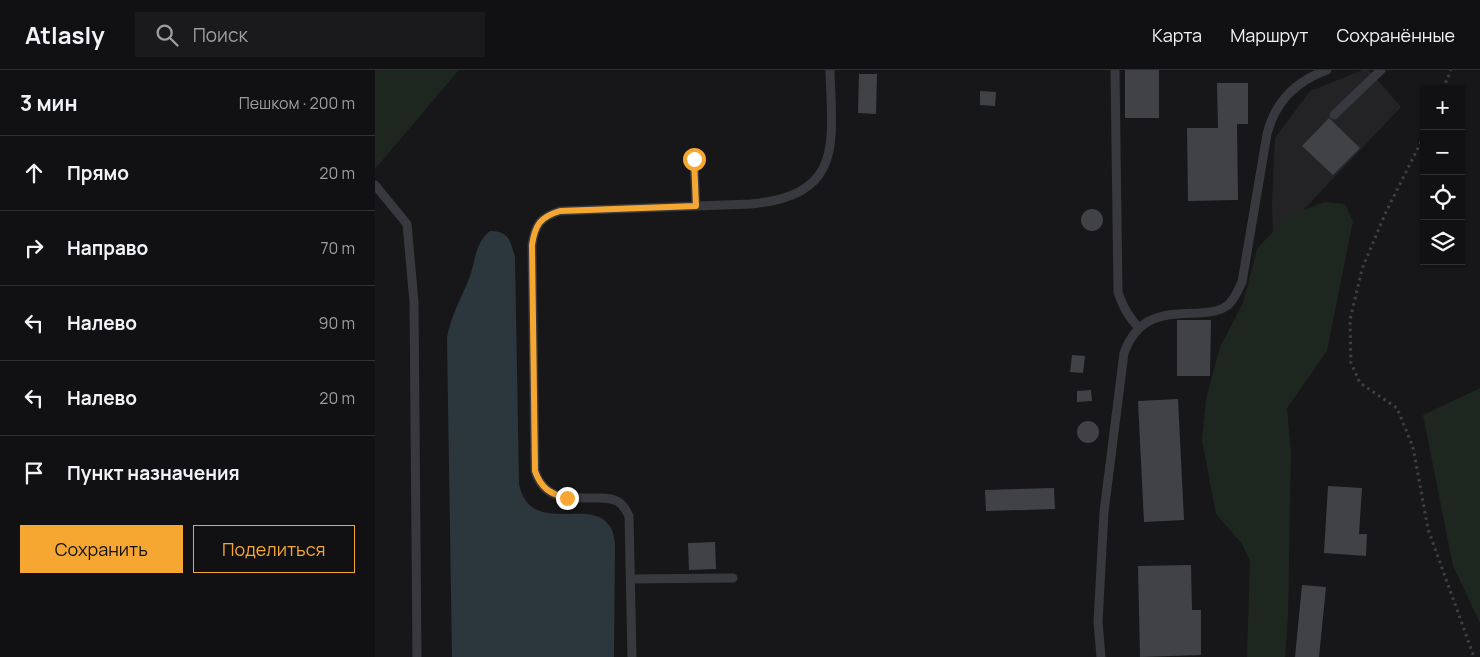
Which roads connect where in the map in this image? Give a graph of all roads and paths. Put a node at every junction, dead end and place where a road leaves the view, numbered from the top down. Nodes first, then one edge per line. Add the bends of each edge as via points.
1 (830, 70) edge
2 (1115, 70) edge
3 (1327, 70) edge
4 (1381, 70) edge
5 (1451, 70) edge
6 (1445, 85) edge
7 (1334, 115) dead end
8 (1420, 144) edge
9 (694, 159) dead end
10 (375, 185) edge
11 (696, 206) junction
12 (1139, 328) junction
13 (733, 578) dead end
14 (631, 579) junction
15 (417, 657) edge
16 (632, 657) edge
17 (1101, 657) edge
18 (1474, 657) edge

1 - 11 lane via 832,136 825,167 815,180 796,194 771,202
2 - 12 lane via 1119,292 1129,317
3 - 12 lane via 1303,81 1290,92 1271,120 1242,282 1237,294 1219,310 1170,314 1153,318
4 - 7 lane
5 - 6 path
8 - 18 path via 1362,269 1350,320 1351,363 1360,383 1397,408 1410,439 1428,529
9 - 11 lane
10 - 15 lane via 407,224 413,292
11 - 14 lane via 560,211 548,214 534,232 535,471 545,489 555,495 608,498 624,506 629,516
12 - 17 lane via 1124,353 1104,512 1098,622
13 - 14 lane
14 - 16 lane

